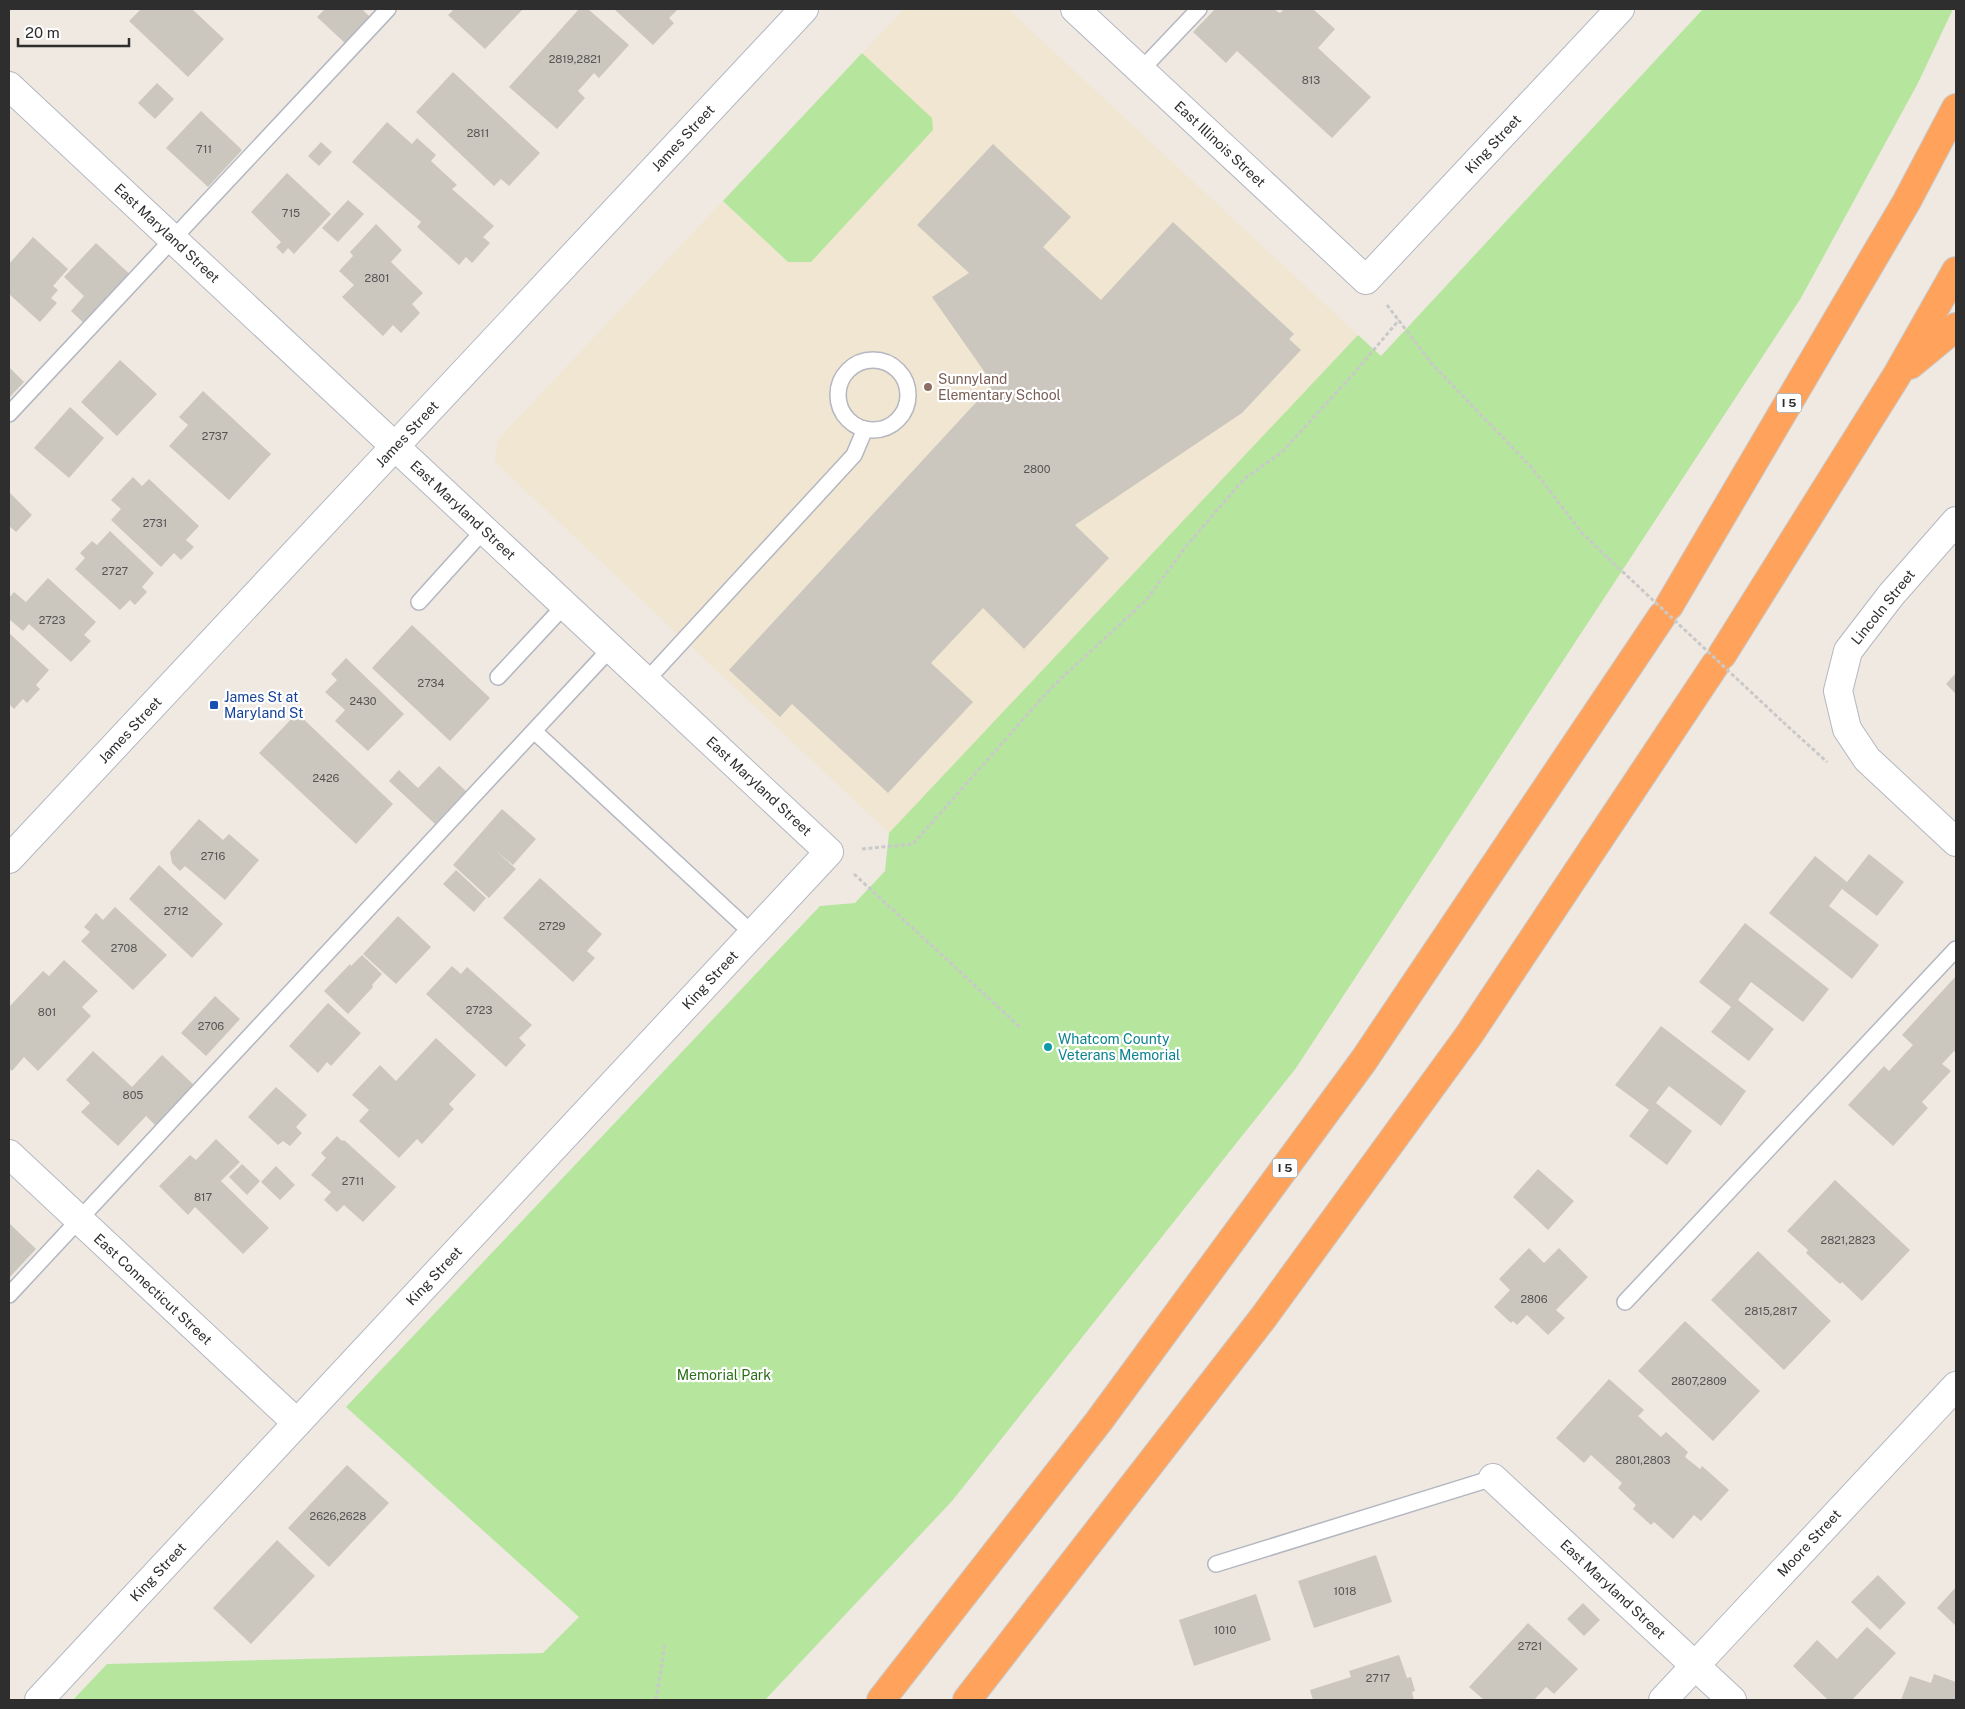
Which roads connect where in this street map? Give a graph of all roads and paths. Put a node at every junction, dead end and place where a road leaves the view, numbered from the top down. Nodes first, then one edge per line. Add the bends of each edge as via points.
1 (388, 9) edge
2 (804, 9) edge
3 (1075, 9) edge
4 (1199, 9) edge
5 (1620, 9) edge
6 (1141, 70) junction
7 (9, 86) edge
8 (1956, 108) edge
9 (173, 238) junction
10 (1956, 271) edge
11 (1366, 280) junction
12 (1399, 320) junction
13 (1956, 327) edge
14 (1897, 376) junction
15 (9, 414) edge
16 (865, 429) junction
17 (395, 446) junction
18 (1956, 521) edge
19 (484, 530) junction
20 (419, 602) dead end
21 (565, 605) junction
22 (612, 648) junction
23 (498, 677) dead end
24 (646, 681) junction
25 (1783, 722) dead end
26 (534, 731) junction
27 (1956, 842) edge
28 (829, 852) junction
29 (9, 859) edge
30 (753, 934) junction
31 (1956, 949) edge
32 (1021, 1028) dead end
33 (9, 1154) edge
34 (79, 1220) junction
35 (9, 1295) edge
36 (1625, 1302) dead end
37 (1956, 1386) edge
38 (297, 1423) junction
39 (1494, 1478) joint
40 (1216, 1564) dead end
41 (665, 1645) dead end
42 (1695, 1666) junction
43 (39, 1700) edge
44 (656, 1700) edge
45 (881, 1700) edge
46 (967, 1700) edge
47 (1663, 1700) edge
48 (1732, 1700) edge

1 - 9 lane
2 - 17 street, James Street
3 - 6 street, East Illinois Street
4 - 6 lane
5 - 11 street, King Street
6 - 11 street, East Illinois Street
7 - 9 street, East Maryland Street
8 - 45 highway, I 5 via 1907,200 1666,611 1364,1060 1099,1421
9 - 15 lane
9 - 17 street, East Maryland Street
10 - 14 highway
11 - 12 path
12 - 25 path, bridge via 1432,364 1533,469 1582,533
12 - 28 path via 1282,452 1244,479 1188,544 1146,600 1051,688 913,844
13 - 14 highway
14 - 46 highway via 1718,660 1469,1036 1263,1318
16 - 16 lane via 854,425 843,413 838,398 839,387 843,377 861,362 885,362 903,378 908,401 904,413 886,428
16 - 24 lane via 854,455
17 - 19 street, East Maryland Street
17 - 29 street, James Street
18 - 27 street, Lincoln Street via 1891,595 1848,651 1838,691 1847,730 1867,759
19 - 20 lane
19 - 21 street, East Maryland Street
21 - 22 street, East Maryland Street
21 - 23 lane
22 - 24 street, East Maryland Street
22 - 26 lane
24 - 28 street, East Maryland Street
26 - 30 lane
26 - 34 lane
28 - 30 street, King Street
28 - 32 path
30 - 38 street, King Street
31 - 36 lane
33 - 34 street, East Connecticut Street
34 - 35 lane
34 - 38 street, East Connecticut Street
37 - 42 street, Moore Street
38 - 43 street, King Street
39 - 40 lane
39 - 42 street, East Maryland Street
41 - 44 path
42 - 47 street, Moore Street
42 - 48 street, East Maryland Street

